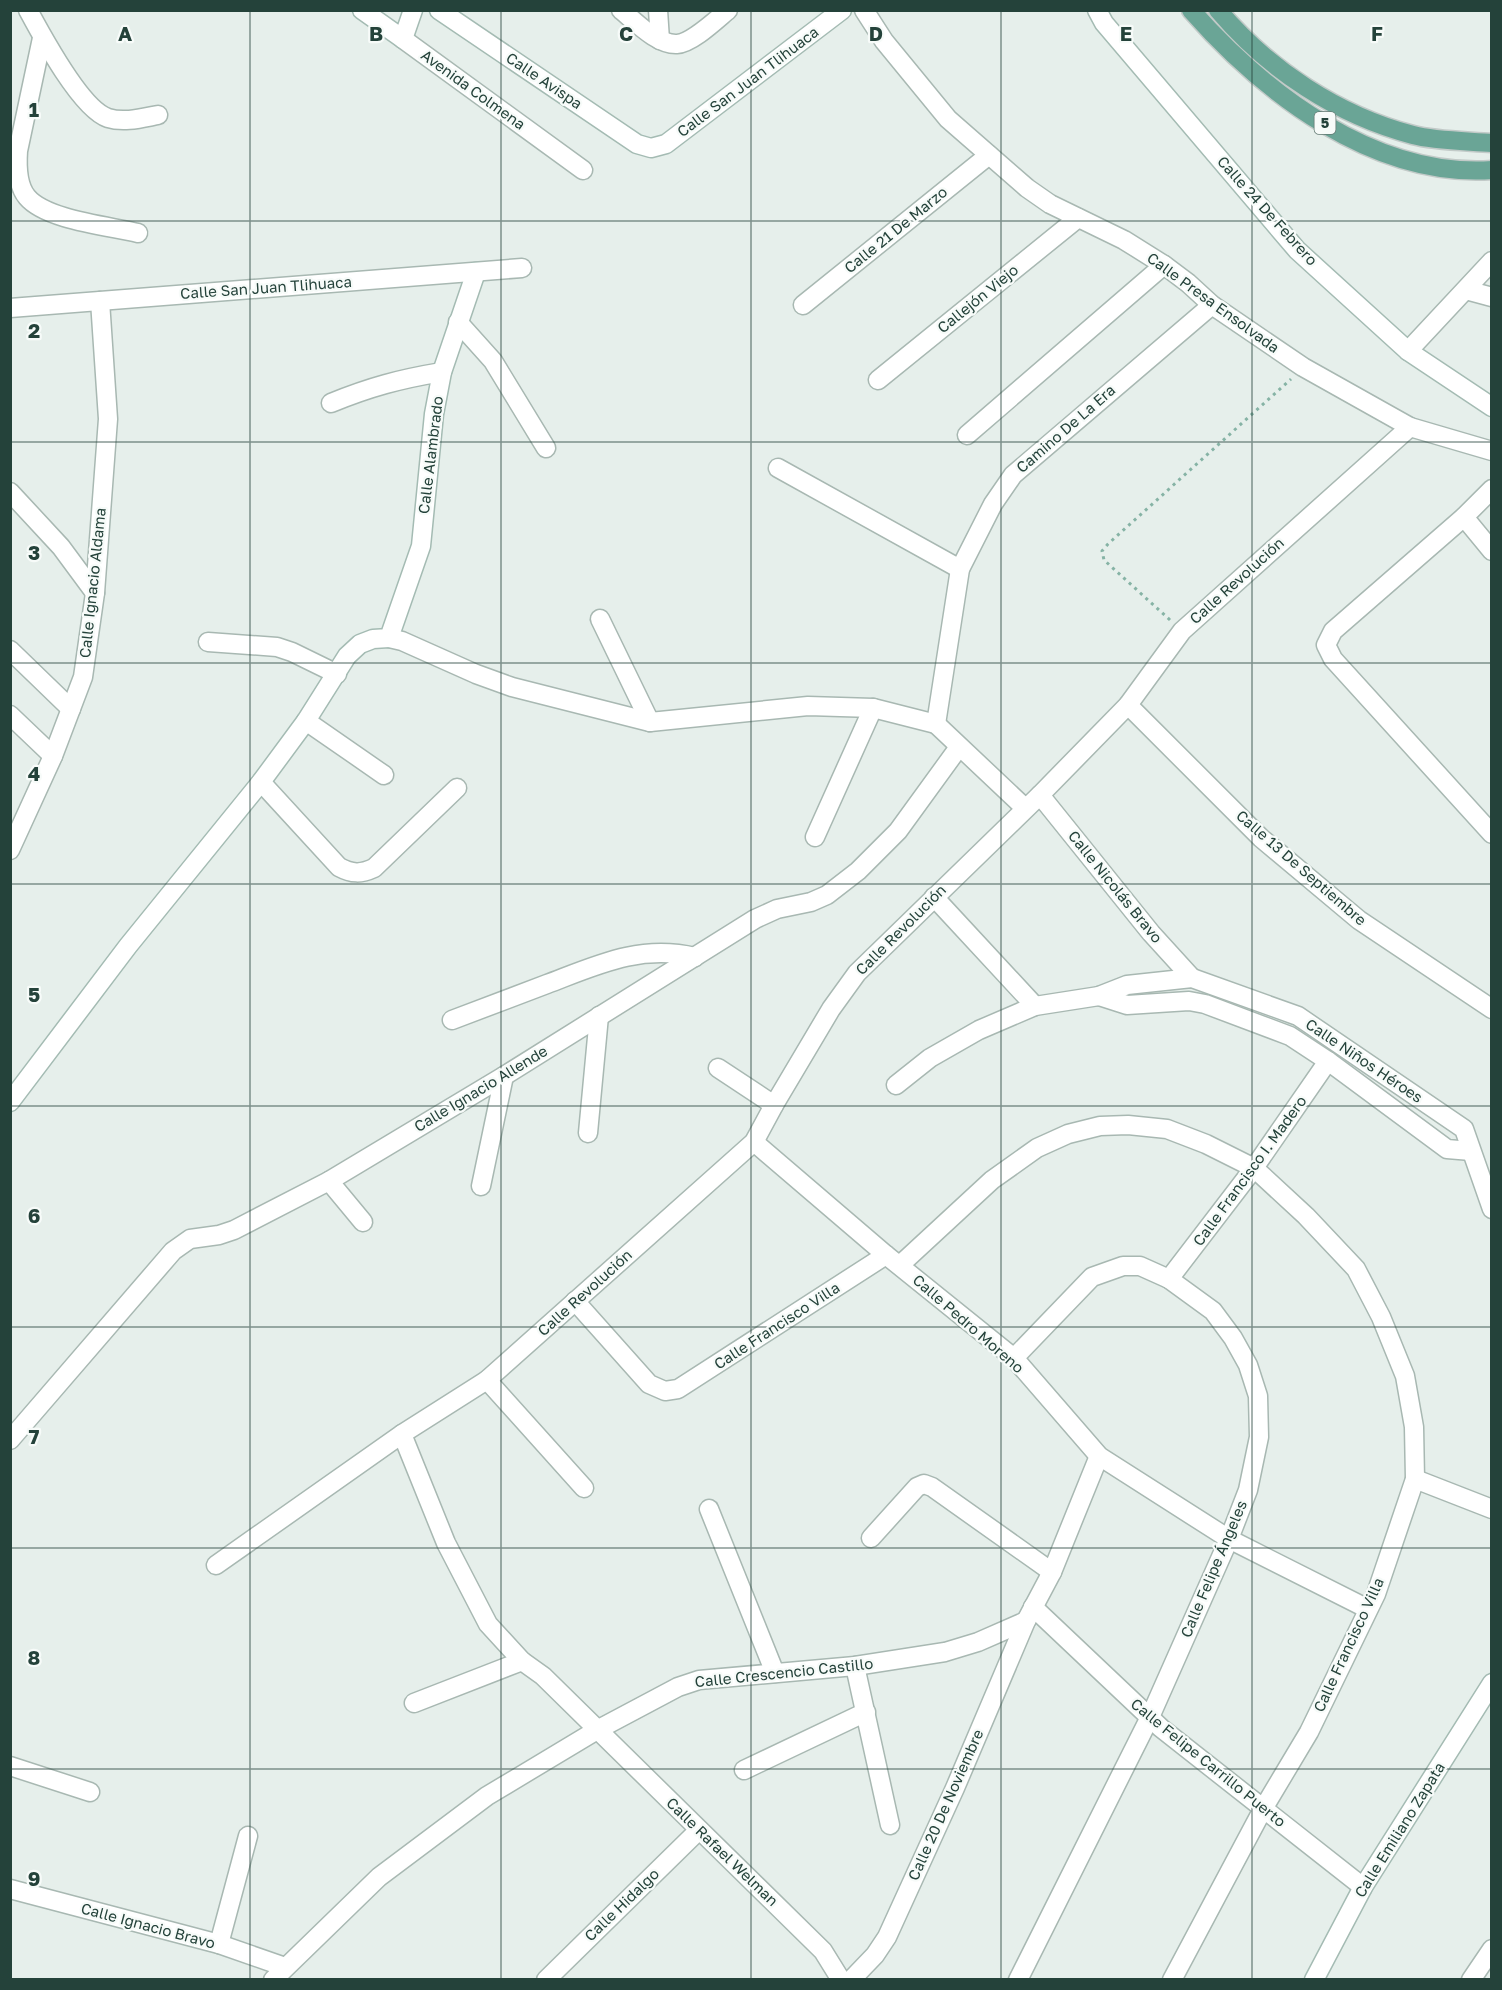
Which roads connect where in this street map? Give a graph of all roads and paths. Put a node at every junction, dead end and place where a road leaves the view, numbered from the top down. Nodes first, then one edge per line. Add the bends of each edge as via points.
1 (28, 10) edge
2 (362, 10) edge
3 (412, 10) edge
4 (439, 10) edge
5 (621, 10) edge
6 (658, 10) edge
7 (728, 10) edge
8 (842, 10) edge
9 (864, 10) edge
10 (1096, 10) edge
11 (1191, 10) edge
12 (1218, 10) edge
13 (42, 38) junction
14 (404, 39) junction
15 (660, 40) junction
16 (158, 115) dead end
17 (1491, 143) edge
18 (651, 148) joint
19 (989, 155) junction
20 (584, 170) dead end
21 (1491, 170) edge
22 (1078, 218) junction
23 (138, 233) dead end
24 (1491, 261) edge
25 (1164, 265) junction
26 (522, 268) dead end
27 (476, 272) junction
28 (1466, 290) junction
29 (1491, 297) edge
30 (100, 301) junction
31 (803, 305) dead end
32 (1212, 305) junction
33 (10, 308) edge
34 (458, 322) junction
35 (1408, 351) junction
36 (1303, 367) junction
37 (442, 372) junction
38 (878, 380) dead end
39 (331, 403) dead end
40 (1491, 407) edge
41 (1410, 427) junction
42 (967, 435) dead end
43 (546, 448) dead end
44 (1491, 451) edge
45 (778, 468) dead end
46 (1491, 489) edge
47 (10, 492) edge
48 (1464, 517) junction
49 (1491, 551) edge
50 (960, 569) junction
51 (95, 593) junction
52 (600, 619) dead end
53 (1182, 631) junction
54 (389, 638) junction
55 (208, 642) dead end
56 (10, 650) edge
57 (336, 674) junction
58 (1128, 705) junction
59 (873, 708) junction
60 (71, 709) junction
61 (10, 715) edge
62 (306, 721) junction
63 (650, 722) junction
64 (936, 724) junction
65 (959, 747) junction
66 (53, 756) junction
67 (384, 775) dead end
68 (261, 782) junction
69 (457, 788) dead end
70 (1040, 795) junction
71 (1025, 808) junction
72 (1491, 834) edge
73 (815, 837) dead end
74 (10, 850) edge
75 (934, 897) junction
76 (695, 957) junction
77 (1192, 978) junction
78 (1099, 996) junction
79 (1035, 1006) junction
80 (1491, 1009) edge
81 (599, 1017) junction
82 (452, 1020) dead end
83 (1328, 1061) junction
84 (718, 1068) dead end
85 (504, 1076) junction
86 (896, 1085) dead end
87 (10, 1102) edge
88 (774, 1105) junction
89 (588, 1133) dead end
90 (754, 1142) junction
91 (1471, 1150) junction
92 (1254, 1168) junction
93 (329, 1181) junction
94 (481, 1186) dead end
95 (1491, 1209) edge
96 (363, 1222) dead end
97 (893, 1260) junction
98 (1170, 1279) junction
99 (575, 1301) junction
100 (1014, 1358) junction
101 (487, 1380) junction
102 (402, 1434) junction
103 (10, 1440) edge
104 (1099, 1456) junction
105 (1414, 1479) junction
106 (584, 1488) dead end
107 (709, 1509) dead end
108 (1491, 1509) edge
109 (871, 1538) dead end
110 (1229, 1539) junction
111 (216, 1565) dead end
112 (1052, 1572) junction
113 (1368, 1609) junction
114 (1030, 1614) junction
115 (522, 1661) junction
116 (855, 1666) junction
117 (775, 1673) junction
118 (1491, 1683) edge
119 (414, 1703) dead end
120 (866, 1712) junction
121 (1150, 1718) junction
122 (597, 1730) junction
123 (10, 1767) edge
124 (744, 1770) dead end
125 (90, 1792) dead end
126 (1263, 1809) junction
127 (890, 1826) dead end
128 (699, 1830) junction
129 (248, 1836) dead end
130 (1363, 1887) junction
131 (10, 1889) edge
132 (219, 1944) junction
133 (1491, 1949) edge
134 (277, 1976) edge
135 (546, 1980) edge
136 (841, 1980) edge
137 (851, 1980) edge
138 (1018, 1980) edge
139 (1172, 1980) edge
140 (1314, 1980) edge
141 (1471, 1980) edge

1 - 13 street
2 - 14 street, Avenida Colmena
3 - 14 street
4 - 18 street, Calle Avispa via 637,144
5 - 15 street
6 - 15 street
7 - 15 street via 693,37 677,44
8 - 18 street, Calle San Juan Tlihuaca via 666,144
9 - 19 street, Calle Presa Ensolvada via 884,41 948,119
10 - 35 street, Calle 24 De Febrero via 1297,250
11 - 21 main road, 5 via 1217,39 1281,96 1357,143 1414,162 1471,171
12 - 17 main road, 5 via 1286,75 1344,110 1415,136
13 - 16 street via 96,112 122,120
13 - 23 street via 18,151 17,168 26,196 53,215
14 - 20 street, Avenida Colmena
19 - 22 street, Calle Presa Ensolvada via 1050,204
19 - 31 street, Calle 21 De Marzo
22 - 25 street, Calle Presa Ensolvada
22 - 38 street, Callejón Viejo
24 - 28 street
25 - 32 street, Calle Presa Ensolvada
25 - 42 street
26 - 27 street, Calle San Juan Tlihuaca
27 - 30 street, Calle San Juan Tlihuaca
27 - 34 street, Calle Alambrado
28 - 29 street
28 - 35 street
30 - 33 street, Calle San Juan Tlihuaca
30 - 51 street, Calle Ignacio Aldama via 108,419
32 - 36 street, Calle Presa Ensolvada
32 - 50 street, Camino De La Era via 1012,475
34 - 37 street, Calle Alambrado
34 - 43 street via 493,361
35 - 40 street, Calle 24 De Febrero
36 - 41 street, Calle Presa Ensolvada
36 - 53 path via 1102,551 1104,560
37 - 39 street via 369,387
37 - 54 street, Calle Alambrado via 421,546
41 - 44 street, Calle Presa Ensolvada
41 - 53 street, Calle Revolución
45 - 50 street
46 - 48 street
47 - 51 street via 61,546
48 - 49 street
48 - 72 street via 1333,631 1326,645 1333,659
50 - 64 street, Camino De La Era
51 - 60 street, Calle Ignacio Aldama via 83,677
52 - 63 street
53 - 58 street, Calle Revolución
54 - 57 street via 360,644
54 - 63 street via 512,687
55 - 57 street via 277,647
56 - 60 street
57 - 62 street
58 - 70 street, Calle Revolución
58 - 80 street, Calle 13 De Septiembre via 1261,838 1359,920
59 - 63 street via 808,706
59 - 64 street
59 - 73 street
60 - 66 street, Calle Ignacio Aldama
61 - 66 street
62 - 67 street
62 - 68 street
64 - 65 street
65 - 71 street
65 - 76 street, Calle Ignacio Allende via 898,831 827,895 755,919
66 - 74 street, Calle Ignacio Aldama
68 - 69 street via 339,867 356,873 374,868
68 - 87 street via 128,946
70 - 71 street, Calle Revolución
70 - 77 street, Calle Nicolás Bravo
71 - 75 street, Calle Revolución
75 - 79 street
75 - 88 street, Calle Revolución via 857,973
76 - 81 street, Calle Ignacio Allende
76 - 82 street via 648,952 614,958
77 - 78 street, Calle Niños Héroes via 1127,985
77 - 91 street, Calle Niños Héroes via 1298,1016 1464,1129
78 - 79 street, Calle Niños Héroes
78 - 83 street, Calle Niños Héroes via 1127,1005 1176,1001 1205,1004 1290,1036
79 - 86 street, Calle Niños Héroes via 979,1030 930,1058
81 - 85 street, Calle Ignacio Allende
81 - 89 street
83 - 91 street, Calle Niños Héroes via 1447,1149
83 - 92 street, Calle Francisco I. Madero
84 - 88 street
85 - 93 street, Calle Ignacio Allende
85 - 94 street
88 - 90 street, Calle Revolución
90 - 97 street, Calle Pedro Moreno
90 - 99 street, Calle Revolución
91 - 95 street, Calle Niños Héroes
92 - 97 street, Calle Francisco Villa via 1167,1129 1100,1126 1058,1139 1019,1160
92 - 98 street, Calle Francisco I. Madero
92 - 105 street, Calle Francisco Villa via 1356,1269 1376,1307 1405,1376 1414,1427
93 - 96 street
93 - 103 street, Calle Ignacio Allende via 234,1230 190,1239 172,1251
97 - 99 street, Calle Francisco Villa via 678,1389 665,1391 650,1384
97 - 100 street, Calle Pedro Moreno
98 - 100 street, Calle Felipe Ángeles via 1140,1266 1123,1266 1092,1277
98 - 110 street, Calle Felipe Ángeles via 1213,1311 1248,1365 1258,1396 1259,1437 1248,1490
99 - 101 street, Calle Revolución
100 - 104 street, Calle Pedro Moreno
101 - 102 street, Calle Revolución
101 - 106 street
102 - 111 street, Calle Revolución
102 - 115 street, Calle Rafael Welman via 446,1543 488,1624
104 - 110 street, Calle Pedro Moreno
104 - 112 street
105 - 108 street
105 - 113 street, Calle Francisco Villa
107 - 117 street
109 - 112 street via 924,1484
110 - 113 street, Calle Pedro Moreno
110 - 121 street, Calle Felipe Ángeles
112 - 114 street
113 - 126 street, Calle Francisco Villa via 1309,1732
114 - 116 street, Calle Crescencio Castillo via 978,1642 945,1652
114 - 121 street, Calle Felipe Carrillo Puerto
114 - 137 street, Calle 20 De Noviembre via 887,1938
115 - 119 street
115 - 122 street, Calle Rafael Welman via 543,1676
116 - 117 street, Calle Crescencio Castillo
116 - 120 street
117 - 122 street, Calle Crescencio Castillo via 699,1680
118 - 130 street, Calle Emiliano Zapata
120 - 124 street
120 - 127 street
121 - 126 street, Calle Felipe Carrillo Puerto
121 - 138 street, Calle Felipe Ángeles
122 - 128 street, Calle Rafael Welman
122 - 134 street, Calle Crescencio Castillo via 487,1796 379,1877
123 - 125 street
126 - 130 street, Calle Felipe Carrillo Puerto
126 - 139 street, Calle Francisco Villa
128 - 135 street, Calle Hidalgo
128 - 136 street, Calle Rafael Welman via 823,1951
129 - 132 street
130 - 140 street, Calle Emiliano Zapata
131 - 132 street, Calle Ignacio Bravo
132 - 134 street, Calle Ignacio Bravo
133 - 141 street

